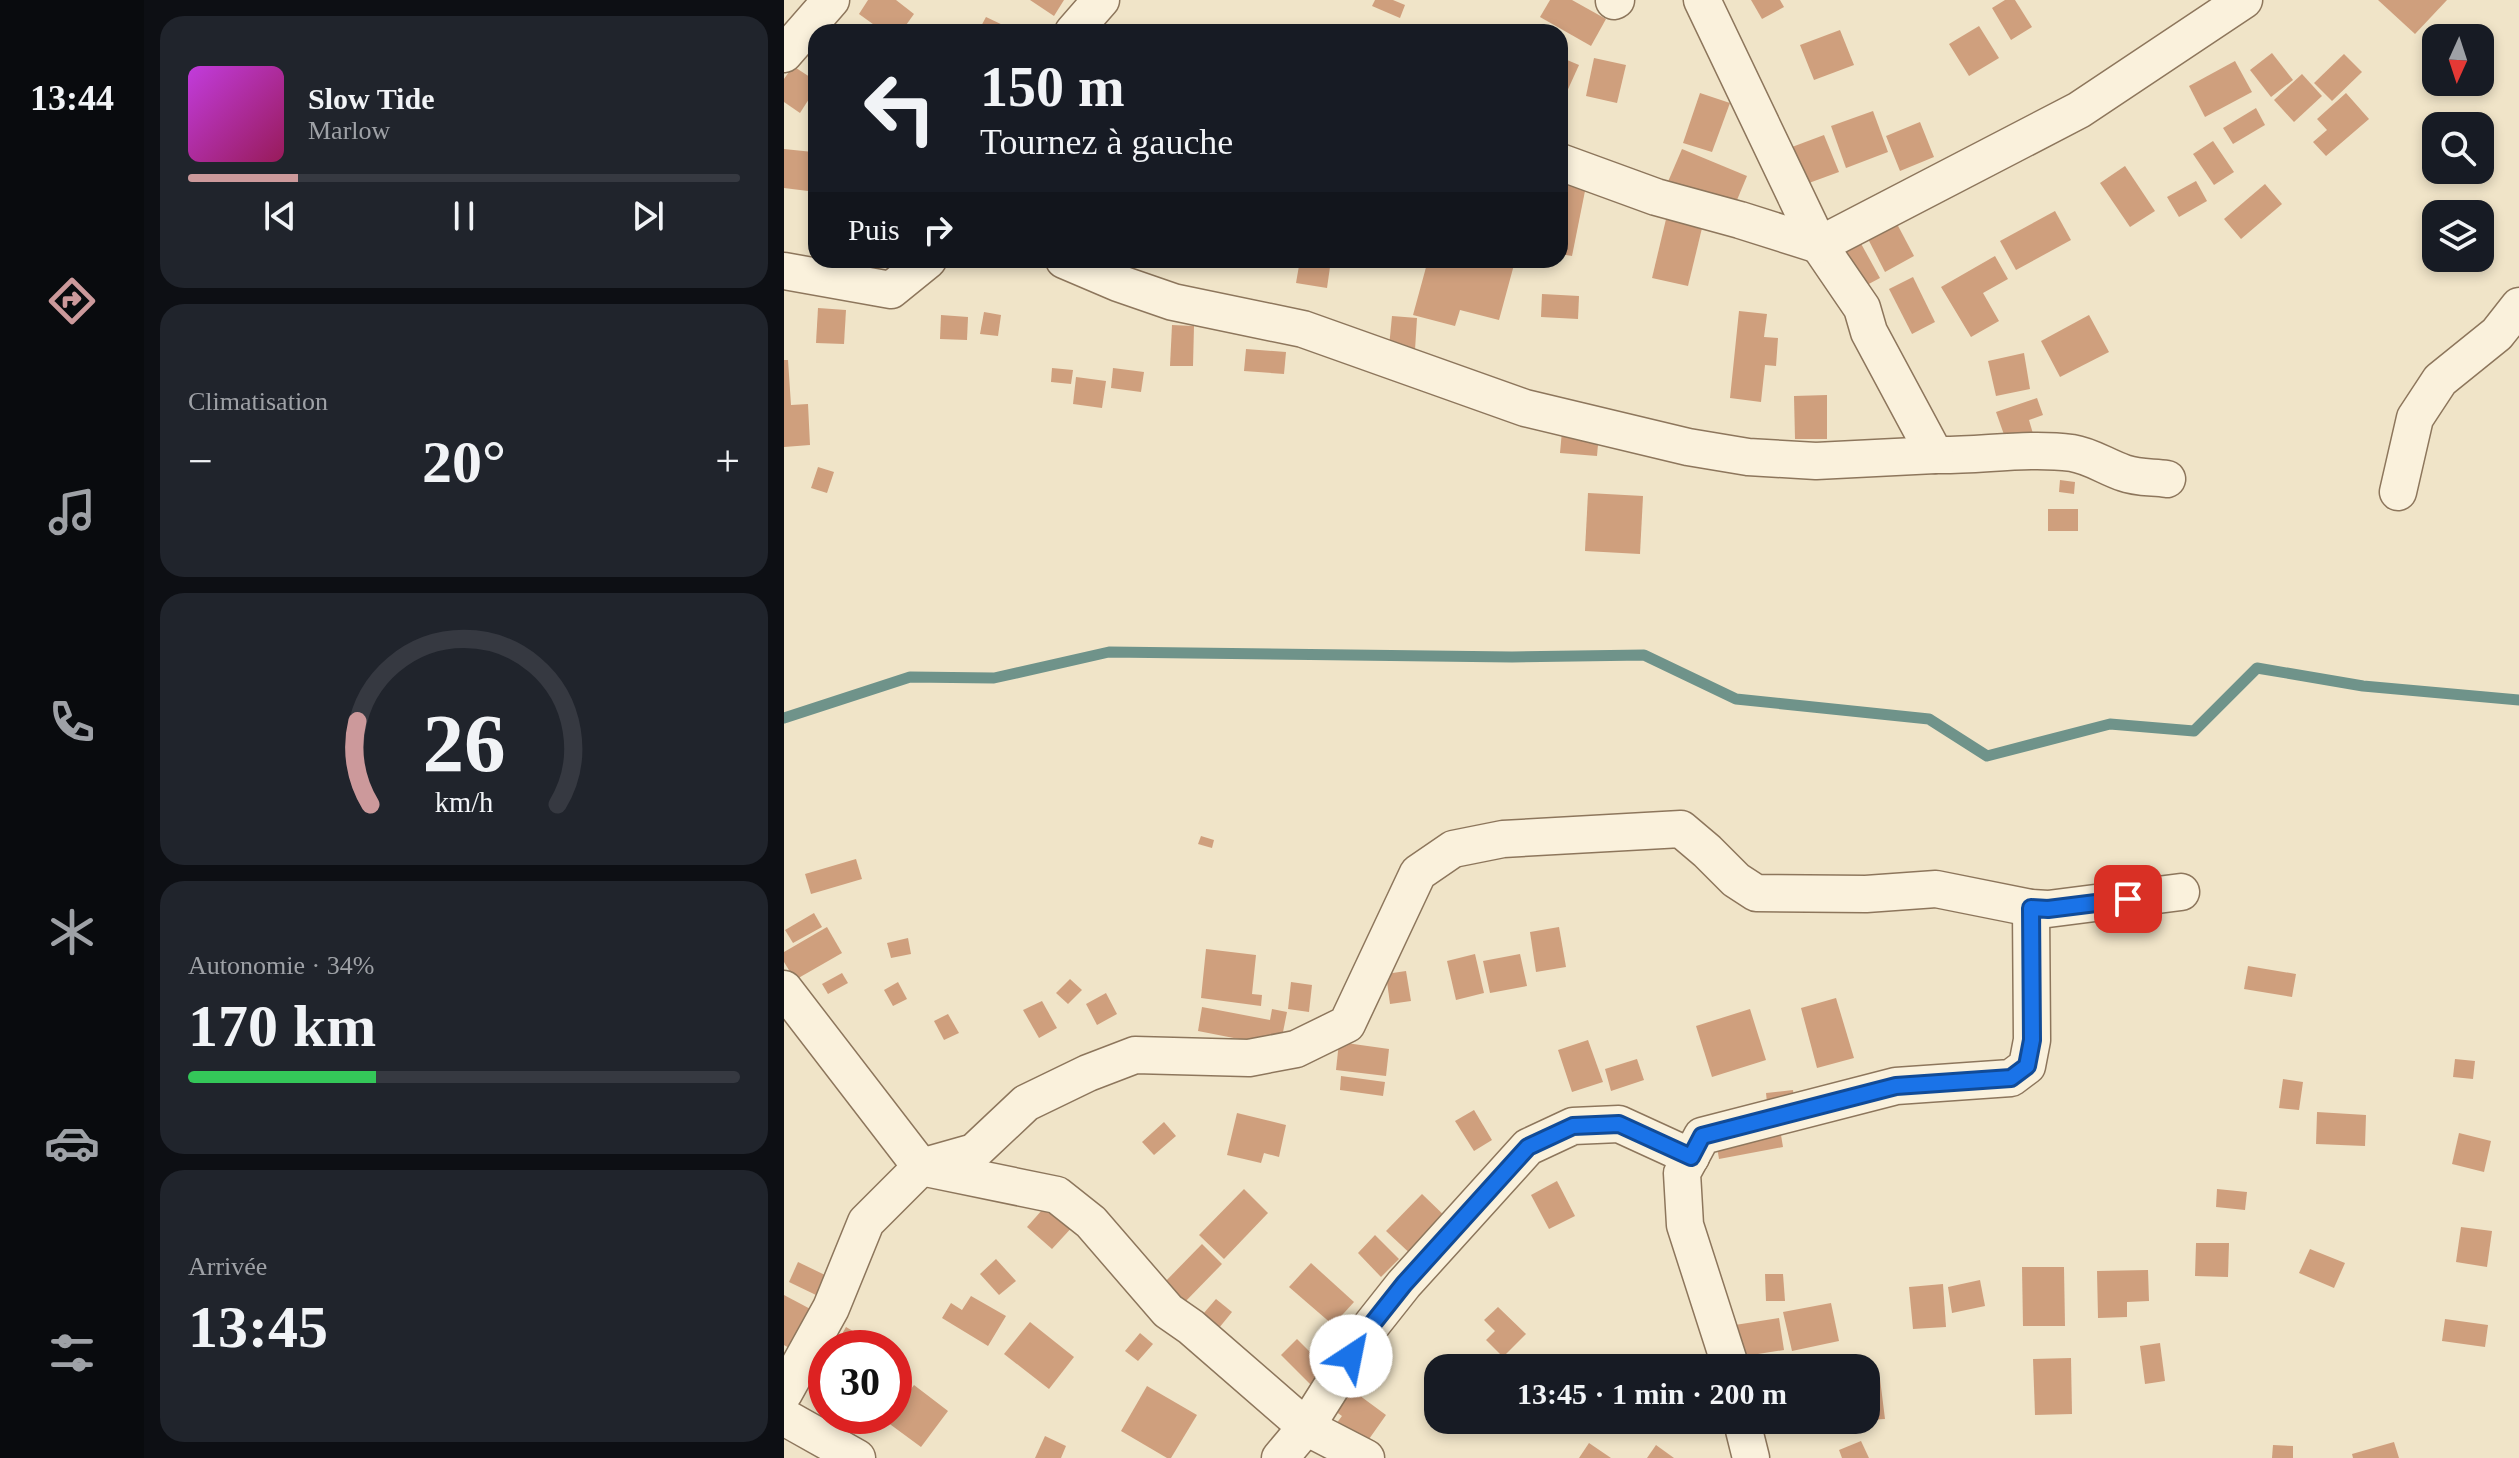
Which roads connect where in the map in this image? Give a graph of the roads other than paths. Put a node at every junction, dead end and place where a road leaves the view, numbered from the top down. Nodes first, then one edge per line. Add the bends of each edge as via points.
1 (831, 0) edge
2 (1101, 0) edge
3 (1702, 0) edge
4 (2244, 0) edge
5 (810, 24) edge
6 (1080, 24) edge
7 (808, 26) edge
8 (784, 54) edge
9 (1568, 165) edge
10 (1819, 245) junction
11 (918, 268) edge
12 (1083, 268) edge
13 (784, 271) edge
14 (2519, 306) edge
15 (1935, 455) junction
16 (2167, 479) dead end
17 (2398, 492) dead end
18 (2181, 892) dead end
19 (2031, 908) junction
20 (784, 989) edge
21 (1691, 1157) junction
22 (921, 1167) junction
23 (1726, 1354) edge
24 (784, 1393) edge
25 (784, 1417) edge
26 (1306, 1427) junction
27 (1745, 1434) edge
28 (857, 1458) edge
29 (1280, 1458) edge
30 (1366, 1458) edge
31 (1751, 1458) edge

1 - 5 street
2 - 6 street
3 - 10 street
4 - 10 street via 2079,110
7 - 8 street
9 - 10 street
10 - 15 street via 1862,308 1869,332
11 - 13 street via 891,290
12 - 15 street via 1173,302 1303,329 1525,408 1688,447 1816,461
14 - 17 street via 2497,334 2440,380 2415,418
15 - 16 street via 2070,453 2127,475
18 - 19 street
19 - 21 street via 2032,1040 2027,1066 2011,1078 1896,1086 1854,1095 1702,1136
19 - 22 street via 1936,889 1756,893 1681,829 1503,839 1453,849 1418,873 1347,1024 1296,1049 1249,1058 1135,1055 1026,1103 974,1152
20 - 22 street
21 - 23 street via 1682,1173 1685,1225
21 - 26 street via 1619,1124 1573,1126 1528,1147 1375,1320
22 - 24 street via 866,1222 831,1308
22 - 26 street via 1057,1195 1091,1222 1168,1311
25 - 28 street
26 - 29 street
26 - 30 street
27 - 31 street

